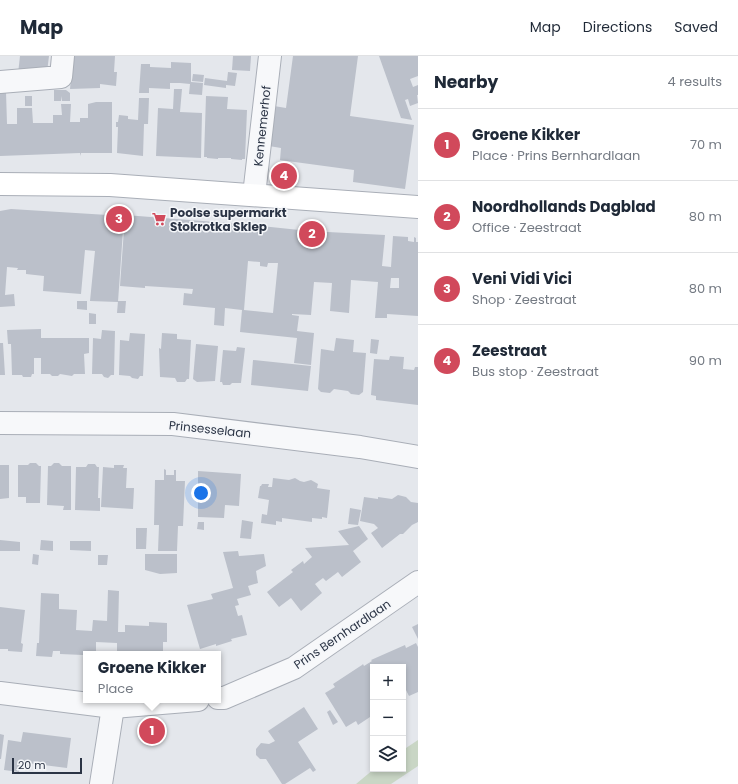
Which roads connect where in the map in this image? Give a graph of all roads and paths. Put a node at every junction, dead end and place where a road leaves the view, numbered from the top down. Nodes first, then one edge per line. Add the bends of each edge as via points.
1 (63, 56) edge
2 (270, 56) edge
3 (0, 82) edge
4 (0, 184) edge
5 (254, 195) junction
6 (418, 208) edge
7 (0, 423) edge
8 (418, 457) edge
9 (418, 582) edge
10 (0, 693) edge
11 (221, 698) edge
12 (162, 703) edge
13 (113, 707) junction
14 (101, 784) edge

1 - 3 street via 61,77
2 - 5 street, Kennemerhof
4 - 5 street via 110,186
5 - 6 street
7 - 8 street, Prinsesselaan via 173,424 360,447
9 - 11 street, Prins Bernhardlaan via 294,668
10 - 13 street
12 - 13 street
13 - 14 street

